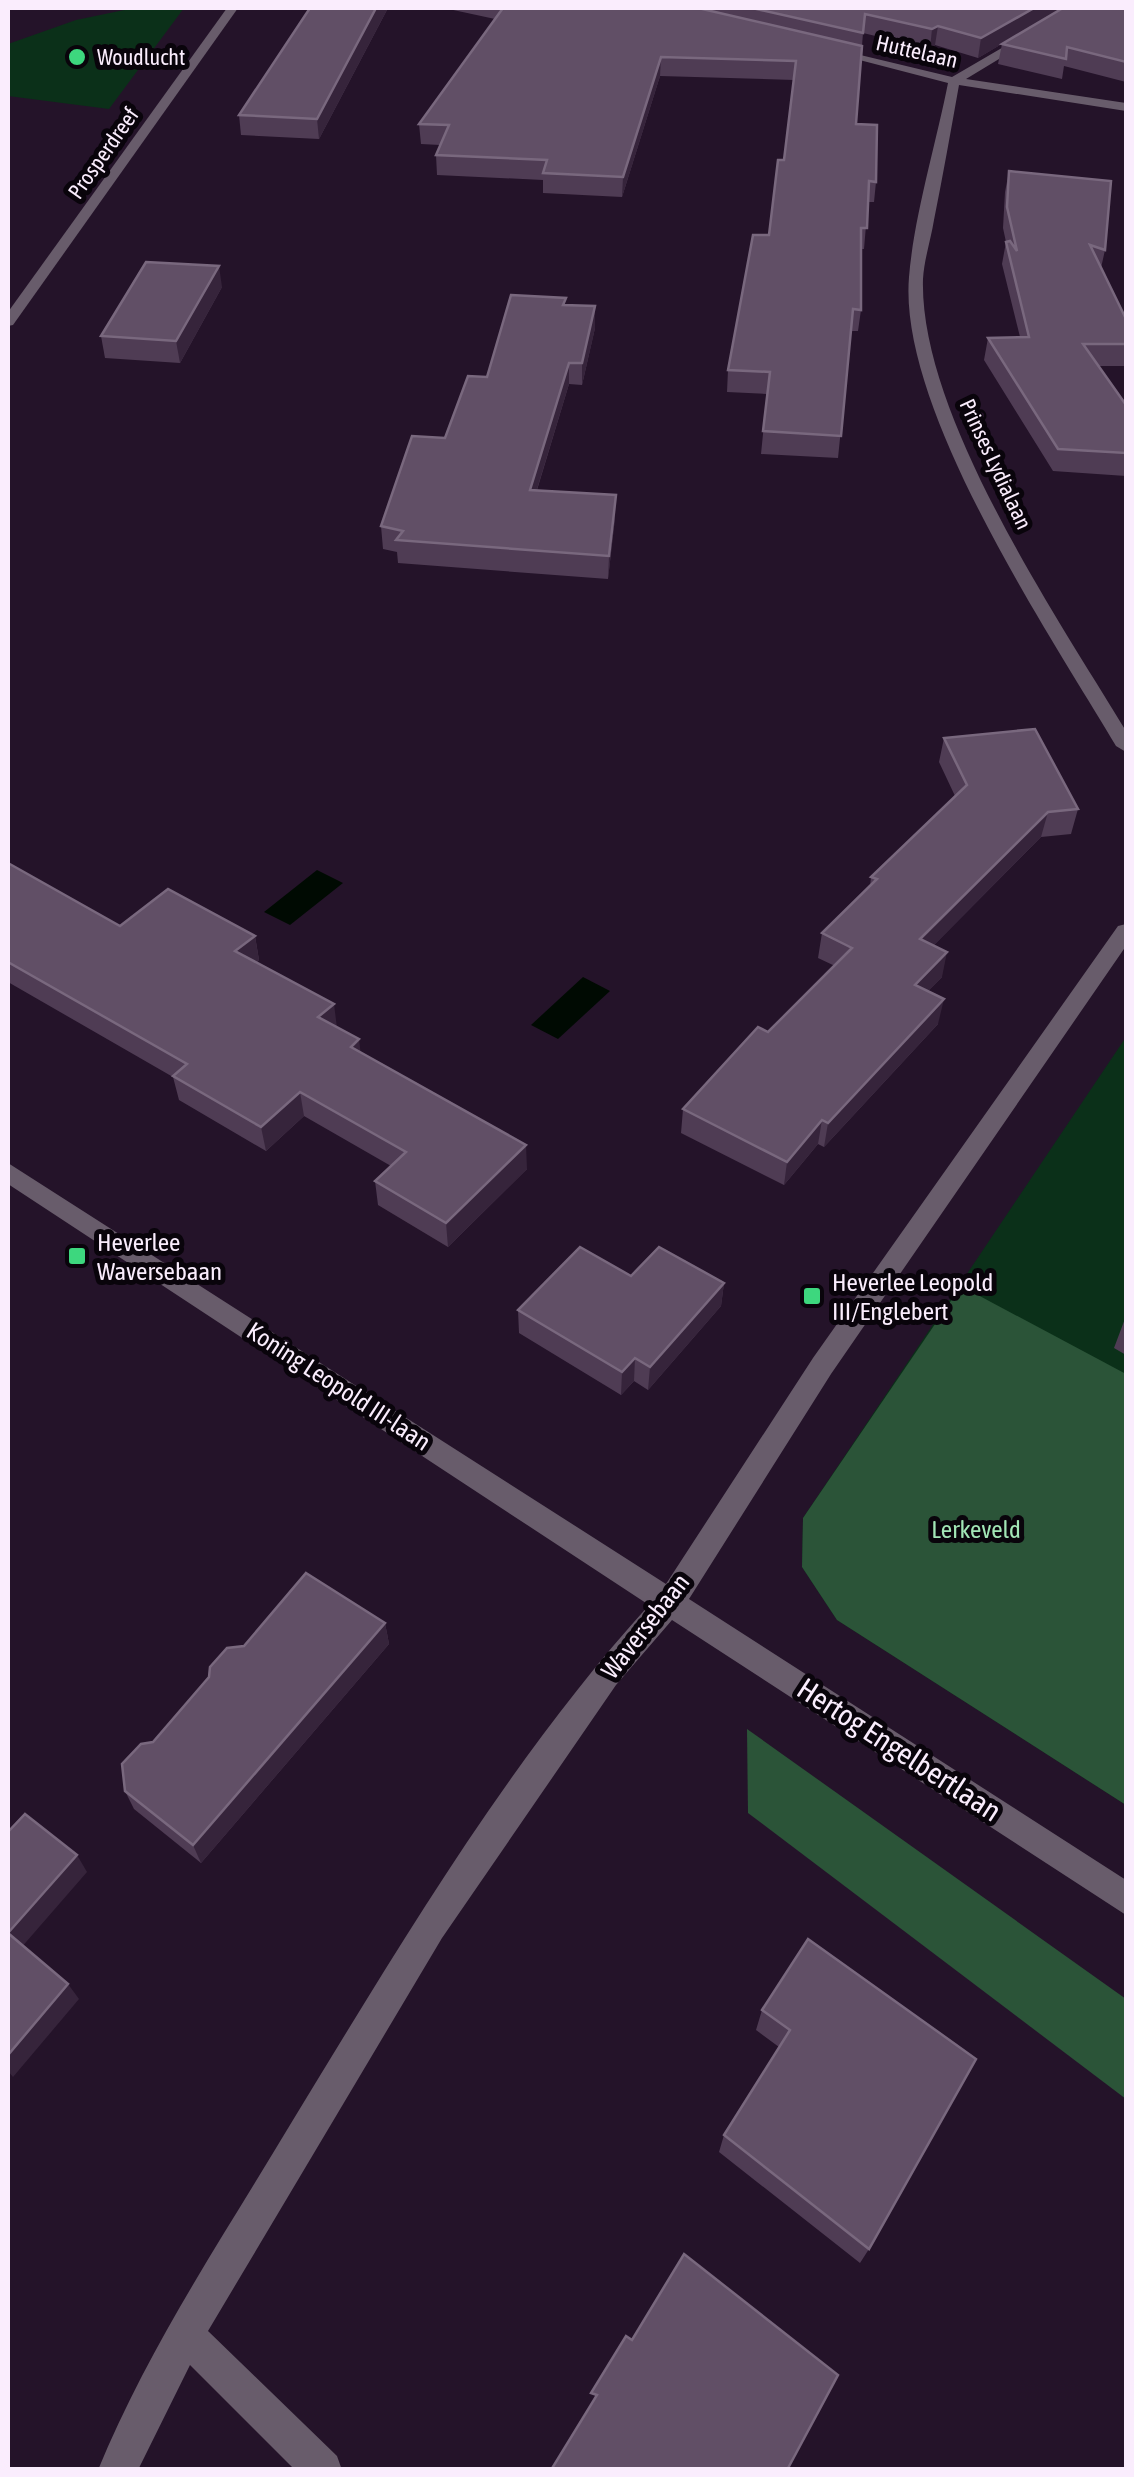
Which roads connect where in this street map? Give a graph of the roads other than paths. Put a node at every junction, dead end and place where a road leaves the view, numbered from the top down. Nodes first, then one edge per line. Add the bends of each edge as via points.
1 (232, 8) edge
2 (1078, 8) edge
3 (810, 46) edge
4 (954, 81) junction
5 (1126, 107) edge
6 (8, 322) edge
7 (1126, 746) edge
8 (1126, 930) edge
9 (8, 1172) edge
10 (670, 1600) junction
11 (1126, 1900) edge
12 (185, 2334) junction
13 (117, 2470) edge
14 (323, 2470) edge

1 - 6 street, Prosperdreef
2 - 4 street
3 - 4 street, Huttelaan
4 - 5 street, Huttelaan
4 - 7 street, Prinses Lydialaan via 916,306 944,412 982,496
8 - 10 street, Waversebaan via 822,1366
9 - 10 street, Koning Leopold III-laan
10 - 11 street, Hertog Engelbertlaan
10 - 12 street, Waversebaan via 605,1676 430,1926
12 - 13 street, Waversebaan
12 - 14 street

